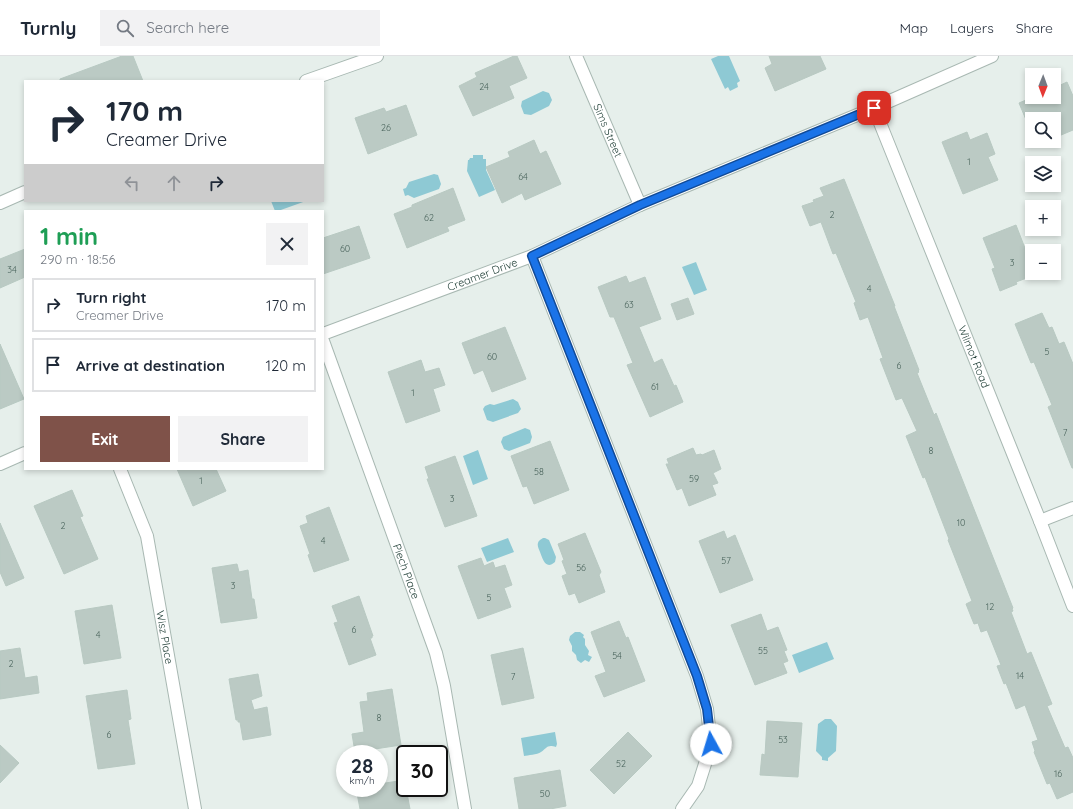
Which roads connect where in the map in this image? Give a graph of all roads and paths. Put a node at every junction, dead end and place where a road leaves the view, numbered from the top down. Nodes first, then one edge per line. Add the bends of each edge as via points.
1 (377, 56) edge
2 (576, 56) edge
3 (992, 56) edge
4 (309, 80) edge
5 (874, 108) junction
6 (24, 192) edge
7 (0, 203) edge
8 (640, 205) junction
9 (532, 256) junction
10 (324, 334) edge
11 (324, 344) edge
12 (24, 453) edge
13 (0, 464) edge
14 (120, 470) edge
15 (1073, 508) edge
16 (1040, 522) junction
17 (1073, 606) edge
18 (195, 809) edge
19 (464, 809) edge
20 (682, 809) edge

1 - 4 street
2 - 8 street, Sims Street
3 - 5 street, Creamer Drive
5 - 8 street, Creamer Drive
5 - 16 street, Wilmot Road
6 - 7 street
8 - 9 street, Creamer Drive
9 - 10 street, Creamer Drive
9 - 20 street via 697,676 707,709 711,744 698,786
11 - 19 street, Piech Place via 436,653 444,686
12 - 13 street
14 - 18 street, Wisz Place via 147,536
15 - 16 street
16 - 17 street, Wilmot Road

